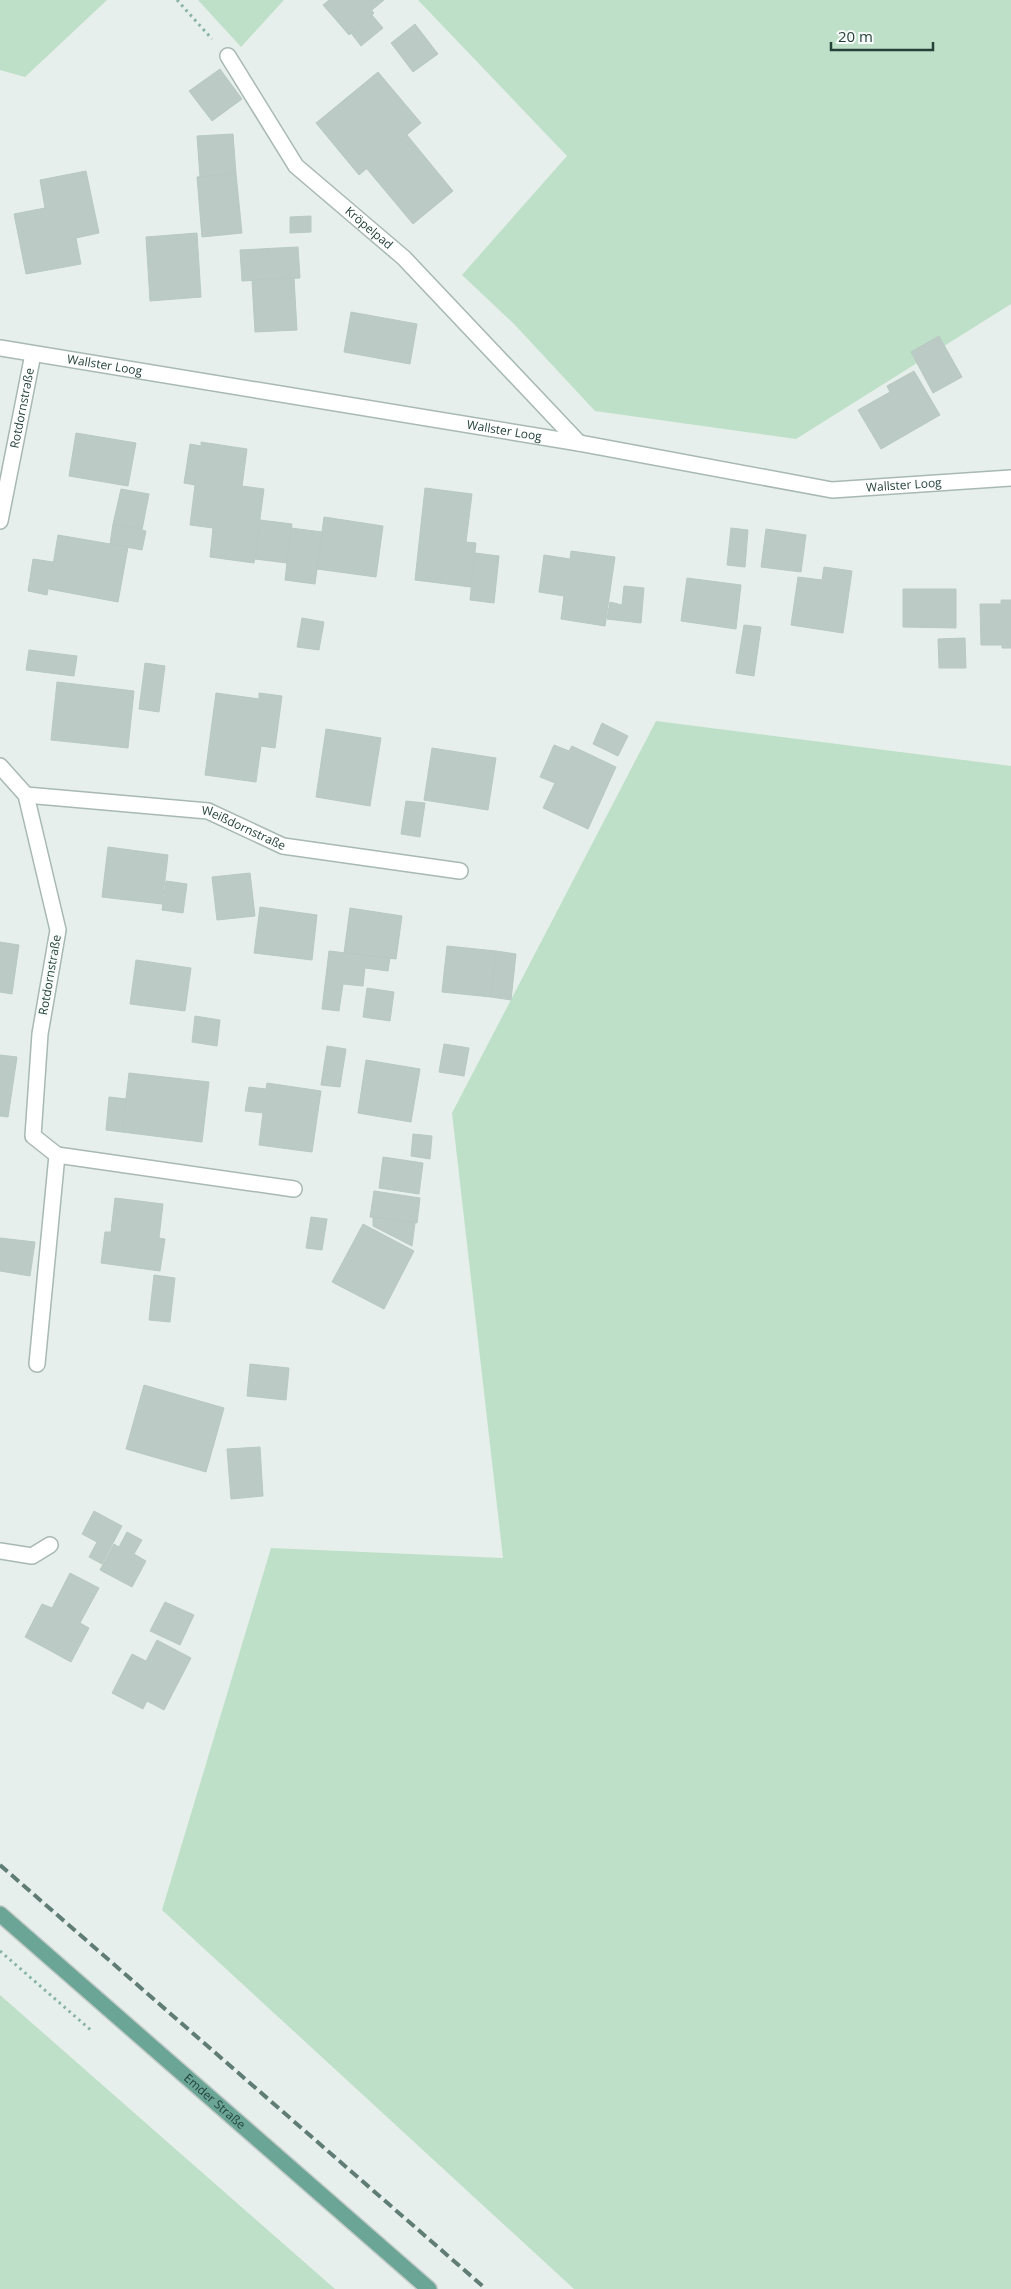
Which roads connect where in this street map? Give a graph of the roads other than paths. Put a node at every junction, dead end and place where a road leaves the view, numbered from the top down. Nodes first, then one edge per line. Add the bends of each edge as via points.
1 (228, 56) road end
2 (0, 348) edge
3 (33, 354) junction
4 (579, 443) junction
5 (1011, 478) edge
6 (0, 520) edge
7 (0, 766) edge
8 (26, 796) junction
9 (460, 872) dead end
10 (57, 1155) junction
11 (294, 1189) dead end
12 (37, 1364) dead end
13 (50, 1546) dead end
14 (0, 1550) edge
15 (0, 1914) edge
16 (429, 2289) edge

1 - 4 street, Kröpelpad via 296,166 404,258
2 - 3 street, Wallster Loog
3 - 4 street, Wallster Loog
3 - 6 street, Rotdornstraße
4 - 5 street, Wallster Loog via 832,490
7 - 8 street, Rotdornstraße
8 - 9 street, Weißdornstraße via 208,811 283,846
8 - 10 street, Rotdornstraße via 58,930 40,1034 32,1136
10 - 11 street, Rotdornstraße
10 - 12 street
13 - 14 street via 32,1556
15 - 16 main road, Emder Straße

